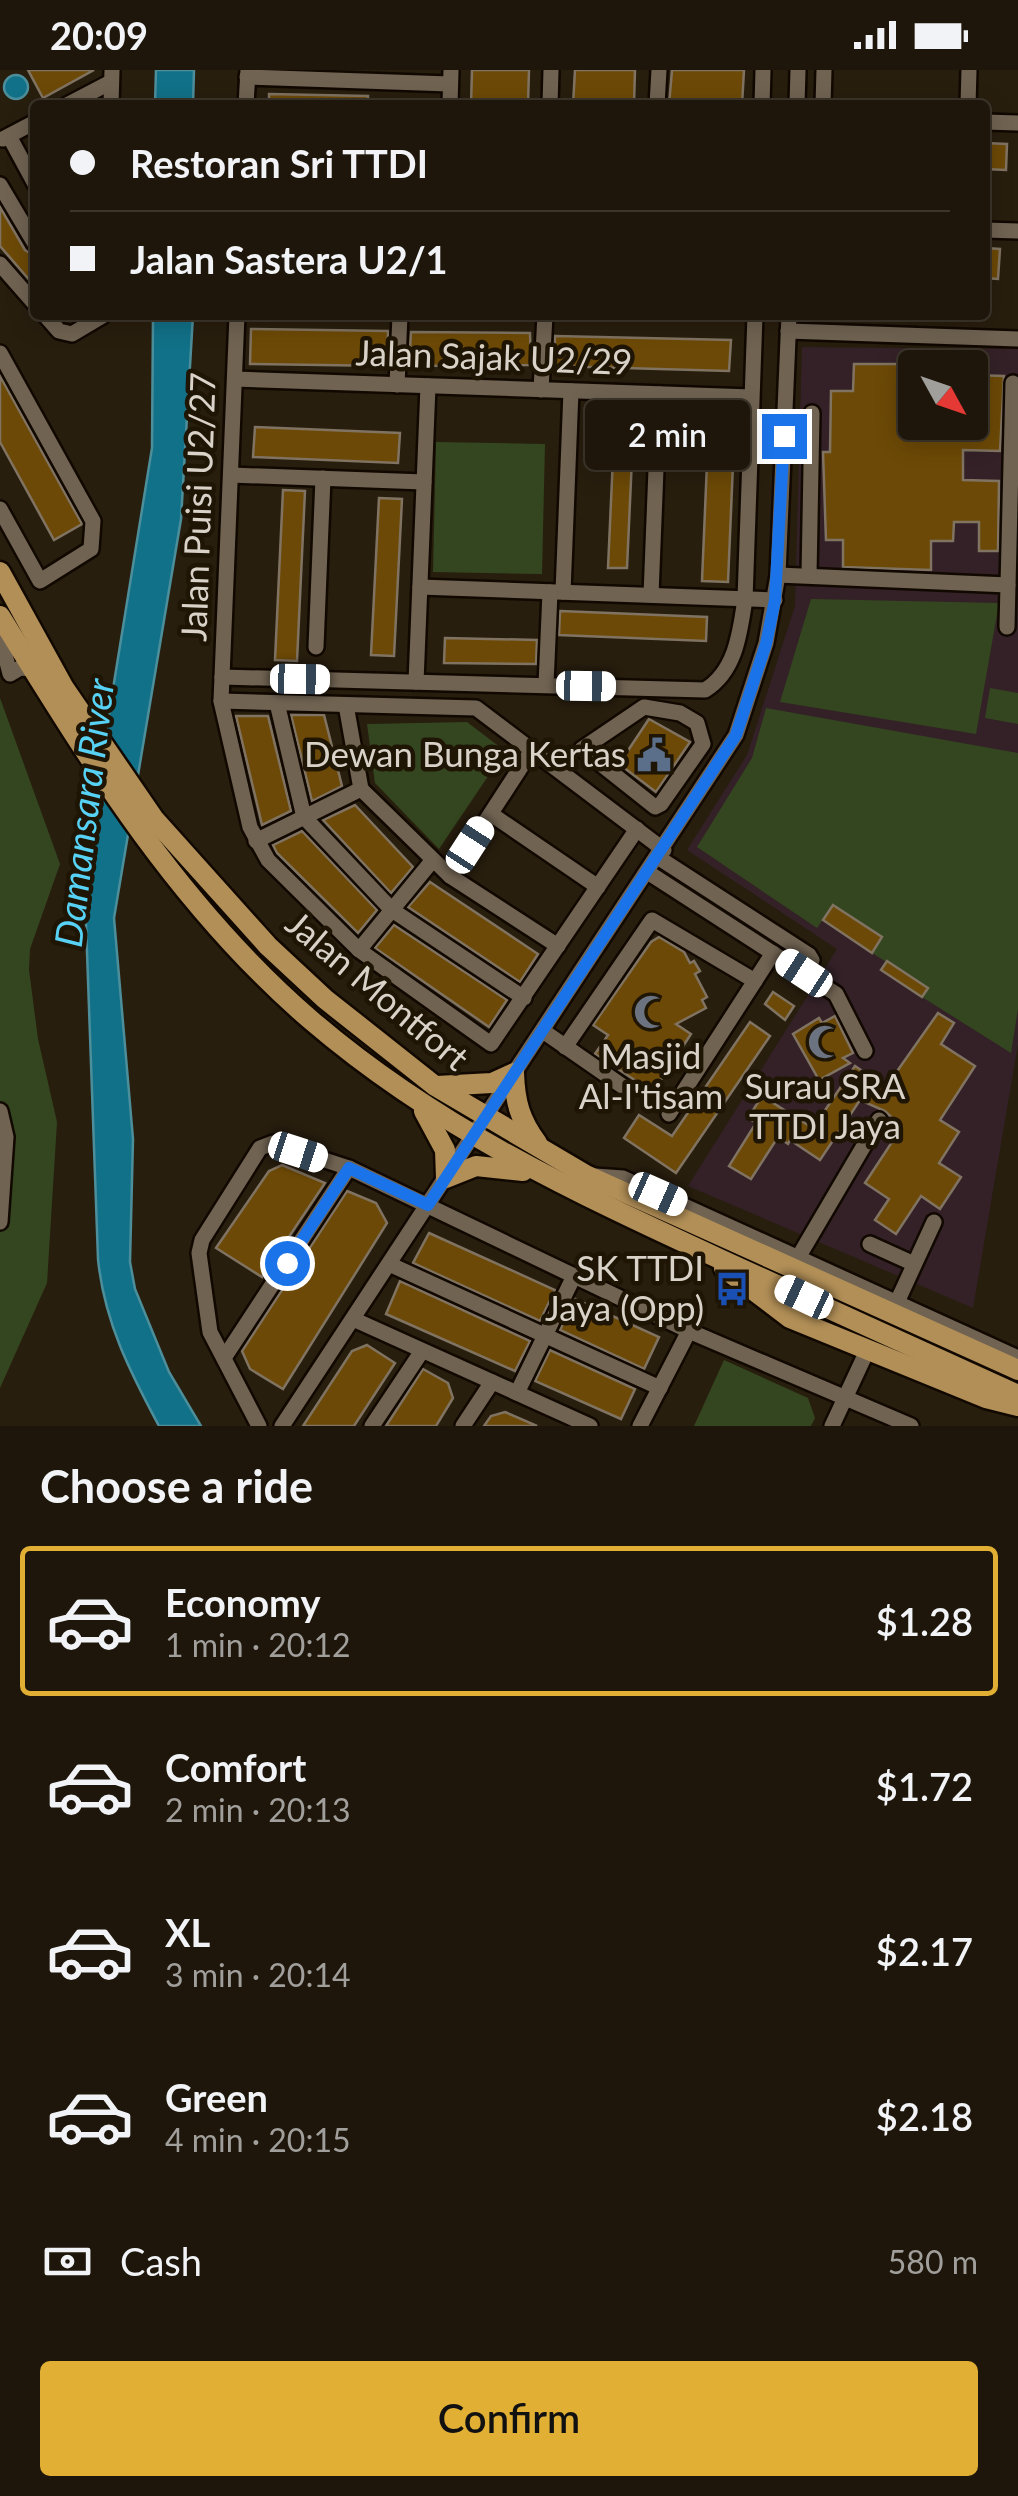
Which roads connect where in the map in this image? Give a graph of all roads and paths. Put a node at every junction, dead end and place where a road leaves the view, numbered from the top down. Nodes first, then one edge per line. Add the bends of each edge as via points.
1 (551, 70) edge
2 (659, 70) edge
3 (763, 70) edge
4 (798, 70) edge
5 (824, 70) edge
6 (969, 70) edge
7 (248, 73) edge
8 (111, 76) edge
9 (451, 77) edge
10 (75, 100) edge
11 (246, 100) edge
12 (550, 100) edge
13 (657, 100) edge
14 (762, 100) edge
15 (797, 100) edge
16 (823, 100) edge
17 (968, 100) edge
18 (990, 122) edge
19 (1018, 123) edge
20 (30, 125) edge
21 (4, 139) edge
22 (30, 177) edge
23 (0, 185) edge
24 (990, 230) edge
25 (1018, 231) edge
26 (30, 236) edge
27 (0, 264) edge
28 (30, 298) edge
29 (49, 320) edge
30 (96, 320) edge
31 (238, 320) edge
32 (400, 320) edge
33 (544, 320) edge
34 (755, 320) edge
35 (788, 323) edge
36 (813, 324) edge
37 (1018, 326) edge
38 (1018, 340) edge
39 (0, 353) edge
40 (6, 379) edge
41 (235, 379) junction
42 (1014, 383) dead end
43 (397, 385) junction
44 (428, 386) junction
45 (541, 390) junction
46 (571, 391) junction
47 (659, 394) junction
48 (751, 397) junction
49 (812, 413) dead end
50 (231, 475) junction
51 (323, 478) junction
52 (424, 482) junction
53 (0, 509) edge
54 (0, 572) edge
55 (778, 575) junction
56 (809, 575) junction
57 (1008, 585) junction
58 (420, 587) junction
59 (556, 592) junction
60 (650, 595) junction
61 (745, 599) junction
62 (775, 600) junction
63 (0, 616) edge
64 (1007, 627) dead end
65 (0, 635) edge
66 (316, 647) dead end
67 (33, 669) junction
68 (222, 677) junction
69 (416, 682) junction
70 (546, 685) junction
71 (222, 702) junction
72 (277, 702) junction
73 (346, 704) junction
74 (582, 749) junction
75 (532, 750) junction
76 (562, 772) junction
77 (361, 788) junction
78 (491, 814) junction
79 (304, 818) junction
80 (637, 829) junction
81 (256, 841) junction
82 (661, 854) junction
83 (432, 861) junction
84 (649, 873) junction
85 (450, 876) junction
86 (598, 888) junction
87 (392, 910) junction
88 (608, 935) junction
89 (558, 946) junction
90 (359, 950) junction
91 (631, 951) junction
92 (773, 953) junction
93 (804, 973) junction
94 (755, 982) junction
95 (524, 998) junction
96 (543, 1030) junction
97 (565, 1047) junction
98 (865, 1051) dead end
99 (514, 1073) junction
100 (435, 1086) junction
101 (628, 1090) dead end
102 (417, 1102) junction
103 (0, 1110) edge
104 (669, 1114) dead end
105 (485, 1117) junction
106 (880, 1120) dead end
107 (473, 1136) junction
108 (540, 1164) junction
109 (349, 1168) junction
110 (586, 1175) junction
111 (446, 1178) junction
112 (428, 1205) junction
113 (0, 1222) edge
114 (934, 1222) dead end
115 (870, 1244) dead end
116 (707, 1253) junction
117 (798, 1256) junction
118 (912, 1263) junction
119 (389, 1264) junction
120 (574, 1276) junction
121 (898, 1300) junction
122 (353, 1319) junction
123 (690, 1331) junction
124 (544, 1337) junction
125 (422, 1350) junction
126 (867, 1351) junction
127 (224, 1358) junction
128 (1018, 1358) edge
129 (1018, 1370) edge
130 (492, 1382) junction
131 (660, 1388) junction
132 (517, 1393) junction
133 (1018, 1394) edge
134 (846, 1396) junction
135 (1018, 1406) edge
136 (557, 1420) edge
137 (259, 1426) edge
138 (282, 1426) edge
139 (372, 1426) edge
140 (463, 1426) edge
141 (590, 1426) edge
142 (640, 1426) edge
143 (832, 1426) edge
144 (910, 1426) edge

1 - 12 street
2 - 13 street
3 - 14 street
4 - 15 street
5 - 16 street
6 - 17 street
7 - 9 street
7 - 11 street
8 - 10 street
18 - 19 street
20 - 21 street
21 - 22 street
23 - 26 street
24 - 25 street
27 - 28 street
29 - 30 street via 72,334
31 - 41 street, Jalan Puisi U2/27
32 - 43 street
33 - 45 street
34 - 48 street
35 - 36 street
35 - 55 street
36 - 38 street
37 - 38 street
39 - 40 street
40 - 53 street via 94,522 91,549 40,580
41 - 43 street, Jalan Sajak U2/29
41 - 50 street, Jalan Puisi U2/27
42 - 57 street
43 - 44 street, Jalan Sajak U2/29
44 - 45 street, Jalan Sajak U2/29
44 - 52 street
45 - 46 street, Jalan Sajak U2/29
46 - 47 street, Jalan Sajak U2/29
46 - 59 street
47 - 48 street, Jalan Sajak U2/29
47 - 60 street
48 - 61 street
49 - 56 street
50 - 51 street
50 - 68 street, Jalan Puisi U2/27
51 - 52 street
51 - 66 street
52 - 58 street
54 - 100 main road, Jalan Montfort via 108,758 180,848 310,986
55 - 56 street
55 - 62 street
56 - 57 street
57 - 64 street
58 - 59 street
58 - 69 street
59 - 60 street
59 - 70 street
60 - 61 street
61 - 62 street
61 - 70 street via 725,674 705,690
62 - 82 street via 736,735
63 - 67 main road, Jalan Montfort
65 - 67 street via 10,674
67 - 102 main road, Jalan Montfort via 100,780 230,940 312,1021
68 - 69 street
68 - 71 street, Jalan Puisi U2/27
69 - 70 street
71 - 72 street
71 - 81 street, Jalan Puisi U2/27
72 - 73 street
72 - 79 street
73 - 75 street via 476,708
73 - 77 street
74 - 74 street via 644,707 680,713 697,724 702,744 655,807
74 - 76 street
75 - 76 street
75 - 78 street
76 - 80 street
77 - 79 street
77 - 83 street
78 - 85 street
78 - 86 street
79 - 81 street
79 - 87 street
80 - 82 street
80 - 86 street
81 - 90 street
82 - 84 street
82 - 93 street via 808,955
83 - 85 street
83 - 87 street
84 - 88 street
84 - 92 street
85 - 89 street
86 - 89 street
87 - 90 street
87 - 95 street
88 - 91 street
88 - 96 street
89 - 95 street
90 - 95 street via 487,1044
91 - 94 street via 658,920
91 - 97 street
92 - 93 street
92 - 94 street
93 - 98 street via 836,994
94 - 104 street
96 - 97 street
96 - 99 street
97 - 101 street
99 - 100 main road via 492,1083
99 - 105 street
99 - 108 main road via 522,1124
100 - 105 main road, Jalan Montfort
102 - 107 main road, Jalan Montfort
102 - 111 main road via 441,1139
103 - 113 street via 6,1137
105 - 107 street
105 - 108 main road, Jalan Montfort
106 - 117 street
107 - 108 main road, Jalan Montfort
107 - 111 street
108 - 110 main road, Jalan Montfort
108 - 111 main road via 476,1166
108 - 116 main road, Jalan Montfort
109 - 112 street
109 - 127 street
109 - 127 street via 273,1143 260,1148 199,1253 210,1332
110 - 117 street via 623,1178
110 - 129 main road, Jalan Montfort
111 - 112 street
112 - 119 street
112 - 120 street
114 - 118 street
115 - 118 street
116 - 126 main road via 790,1318
116 - 133 main road, Jalan Montfort
117 - 121 street
118 - 121 street
119 - 122 street
119 - 124 street
120 - 123 street
120 - 124 street
121 - 128 street
122 - 125 street
122 - 138 street
123 - 131 street
123 - 134 street
124 - 131 street
124 - 132 street
125 - 130 street
125 - 139 street
126 - 134 street
126 - 135 main road
127 - 137 street
130 - 132 street
130 - 140 street
131 - 142 street
132 - 136 street
134 - 143 street
134 - 144 street
136 - 141 street

